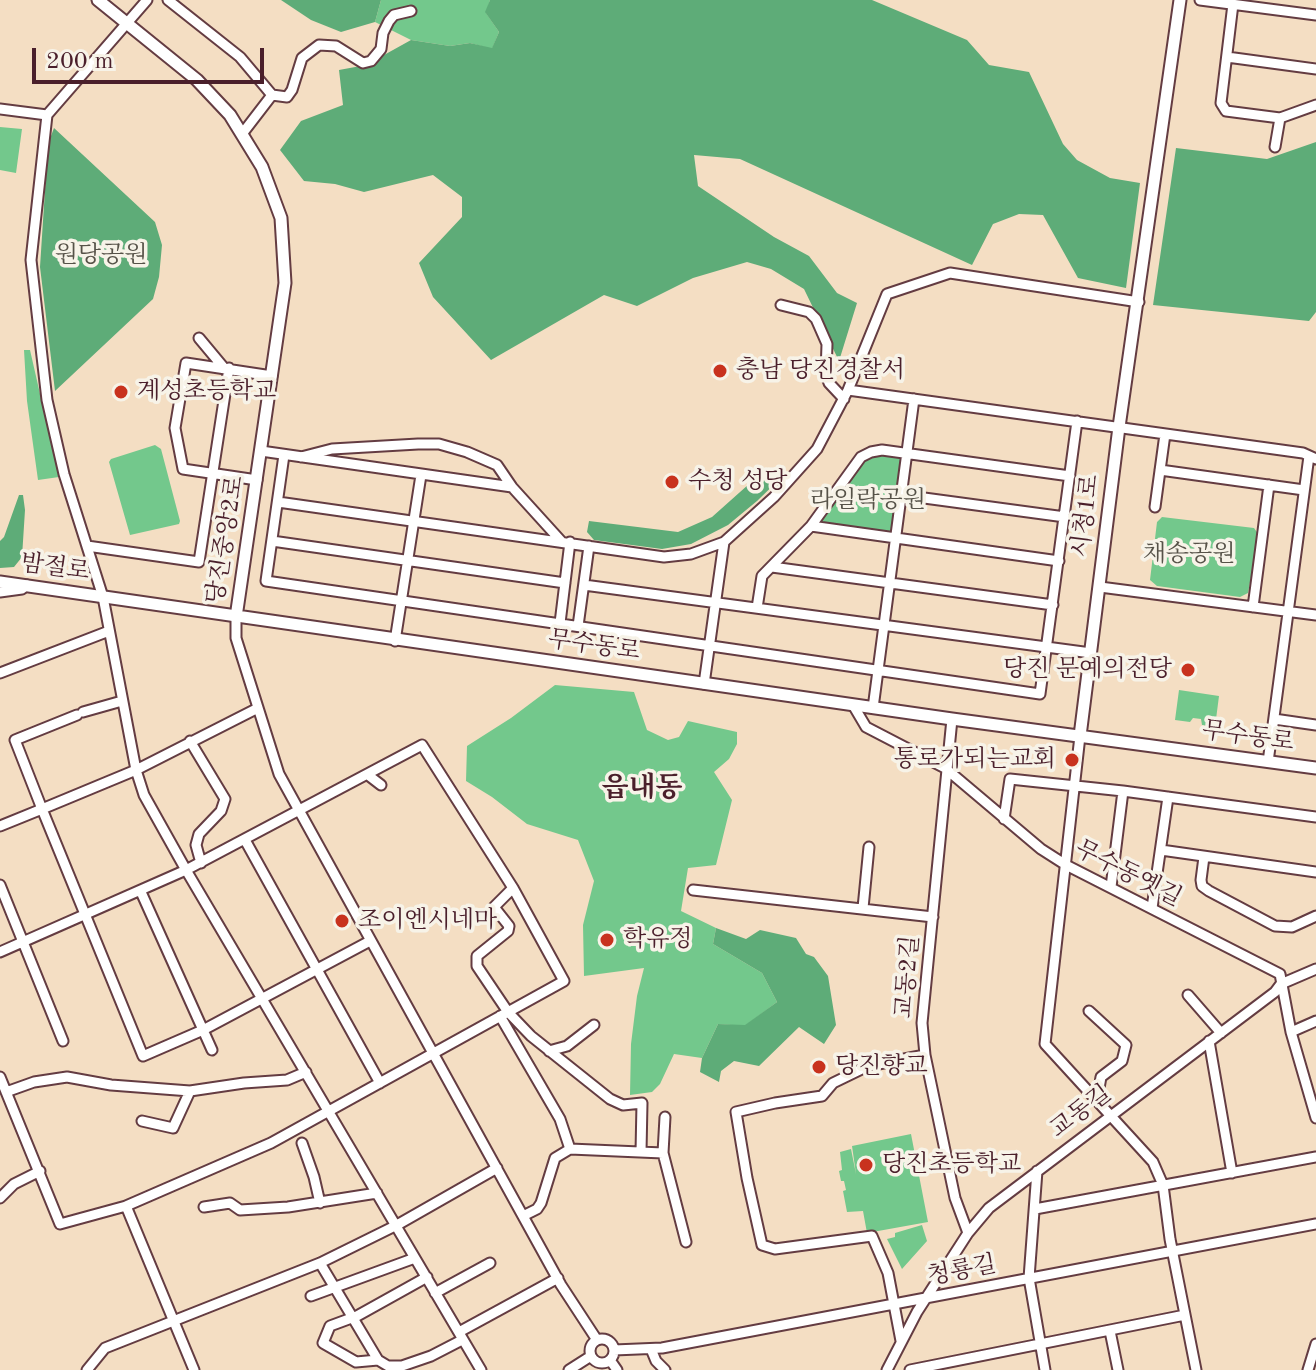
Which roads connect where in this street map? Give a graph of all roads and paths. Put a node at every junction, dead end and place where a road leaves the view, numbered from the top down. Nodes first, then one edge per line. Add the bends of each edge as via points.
1 (98, 0) edge
2 (147, 0) edge
3 (168, 0) edge
4 (1180, 0) edge
5 (1200, 0) edge
6 (1233, 4) junction
7 (411, 11) dead end
8 (1316, 15) edge
9 (127, 23) junction
10 (1227, 57) junction
11 (1316, 69) edge
12 (272, 95) junction
13 (1316, 105) edge
14 (0, 109) edge
15 (47, 115) junction
16 (1280, 118) junction
17 (242, 134) junction
18 (1275, 147) dead end
19 (1139, 302) junction
20 (781, 305) dead end
21 (199, 338) dead end
22 (226, 368) junction
23 (272, 376) junction
24 (846, 394) junction
25 (914, 399) junction
26 (1077, 421) junction
27 (1119, 427) junction
28 (1165, 434) junction
29 (261, 451) junction
30 (907, 454) junction
31 (284, 455) junction
32 (301, 457) junction
33 (1312, 458) edge
34 (1160, 470) junction
35 (213, 473) junction
36 (421, 475) junction
37 (1070, 476) junction
38 (257, 480) junction
39 (1269, 485) junction
40 (512, 487) junction
41 (1304, 490) junction
42 (902, 495) junction
43 (278, 502) junction
44 (1155, 507) dead end
45 (1065, 517) junction
46 (414, 522) junction
47 (811, 526) junction
48 (897, 539) junction
49 (272, 541) junction
50 (566, 542) junction
51 (724, 542) junction
52 (87, 546) junction
53 (589, 546) junction
54 (408, 561) junction
55 (1059, 561) junction
56 (772, 567) junction
57 (0, 582) edge
58 (565, 583) junction
59 (891, 583) junction
60 (27, 585) junction
61 (584, 585) junction
62 (1100, 587) junction
63 (0, 592) edge
64 (103, 597) junction
65 (401, 602) junction
66 (716, 603) junction
67 (1053, 605) junction
68 (1253, 607) junction
69 (757, 608) junction
70 (1289, 611) junction
71 (1316, 615) edge
72 (236, 617) junction
73 (560, 623) junction
74 (578, 626) junction
75 (885, 627) junction
76 (109, 631) junction
77 (395, 641) junction
78 (710, 644) junction
79 (1047, 647) junction
80 (1091, 653) junction
81 (880, 670) junction
82 (0, 673) edge
83 (704, 684) junction
84 (122, 701) junction
85 (853, 705) junction
86 (258, 708) junction
87 (873, 708) junction
88 (952, 719) junction
89 (1274, 719) junction
90 (1316, 725) edge
91 (1080, 736) junction
92 (190, 741) junction
93 (1268, 762) junction
94 (945, 768) junction
95 (1316, 768) edge
96 (136, 770) junction
97 (368, 775) junction
98 (381, 785) dead end
99 (1075, 785) junction
100 (1123, 791) junction
101 (1168, 797) junction
102 (42, 809) junction
103 (298, 812) junction
104 (1316, 817) edge
105 (1004, 819) junction
106 (0, 826) edge
107 (245, 840) junction
108 (869, 847) dead end
109 (1161, 850) junction
110 (1204, 857) junction
111 (201, 863) junction
112 (1066, 865) junction
113 (186, 870) junction
114 (1316, 872) edge
115 (0, 885) edge
116 (1111, 887) junction
117 (513, 888) junction
118 (693, 890) dead end
119 (141, 892) junction
120 (863, 908) junction
121 (1152, 908) junction
122 (85, 915) junction
123 (1316, 916) edge
124 (933, 917) junction
125 (370, 941) junction
126 (22, 942) junction
127 (0, 952) edge
128 (318, 969) junction
129 (1316, 969) edge
130 (1281, 984) junction
131 (1188, 995) dead end
132 (262, 998) junction
133 (1089, 1011) dead end
134 (504, 1014) junction
135 (1316, 1021) edge
136 (594, 1025) dead end
137 (203, 1030) junction
138 (1291, 1032) junction
139 (1221, 1033) junction
140 (63, 1041) dead end
141 (1209, 1041) junction
142 (212, 1050) dead end
143 (549, 1051) junction
144 (434, 1055) junction
145 (925, 1055) junction
146 (306, 1072) junction
147 (0, 1077) edge
148 (380, 1083) junction
149 (190, 1091) junction
150 (6, 1092) junction
151 (1097, 1100) junction
152 (327, 1111) junction
153 (1110, 1116) junction
154 (665, 1117) dead end
155 (1316, 1118) edge
156 (142, 1121) dead end
157 (302, 1143) dead end
158 (570, 1149) junction
159 (641, 1152) junction
160 (663, 1153) junction
161 (1316, 1157) edge
162 (497, 1168) junction
163 (40, 1171) junction
164 (1037, 1171) junction
165 (1232, 1173) junction
166 (1163, 1185) junction
167 (377, 1193) junction
168 (0, 1198) edge
169 (320, 1203) junction
170 (126, 1206) junction
171 (204, 1207) dead end
172 (1035, 1209) junction
173 (523, 1216) junction
174 (1316, 1224) edge
175 (397, 1225) junction
176 (968, 1233) junction
177 (686, 1242) dead end
178 (1173, 1251) junction
179 (415, 1258) junction
180 (320, 1263) junction
181 (490, 1263) dead end
182 (427, 1277) junction
183 (558, 1278) junction
184 (1029, 1278) junction
185 (334, 1288) junction
186 (435, 1293) junction
187 (311, 1296) dead end
188 (926, 1298) junction
189 (892, 1305) junction
190 (1185, 1315) junction
191 (354, 1318) junction
192 (173, 1320) junction
193 (1110, 1331) junction
194 (461, 1336) junction
195 (597, 1340) junction
196 (901, 1341) junction
197 (1316, 1344) edge
198 (1040, 1346) junction
199 (651, 1349) junction
200 (612, 1355) junction
201 (591, 1356) junction
202 (378, 1360) junction
203 (970, 1365) edge
204 (87, 1370) edge
205 (194, 1370) edge
206 (481, 1370) edge
207 (569, 1370) edge
208 (617, 1370) edge
209 (665, 1370) edge
210 (887, 1370) edge
211 (910, 1370) edge
212 (1045, 1370) edge
213 (1118, 1370) edge
214 (1196, 1370) edge
215 (1308, 1370) edge

1 - 9 street, 당진중앙2로
2 - 9 street
3 - 12 street via 240,57
4 - 19 street, 시청1로
5 - 6 street
6 - 8 street
6 - 10 street
7 - 12 street via 389,21 381,49 371,61 363,63 336,46 319,45 302,58 287,97
9 - 15 street
9 - 17 street, 당진중앙2로 via 197,80
10 - 11 street
10 - 16 street via 1221,103 1226,111
12 - 17 street
13 - 16 street
14 - 15 street
15 - 52 street via 31,260 37,329 57,444
16 - 18 street
17 - 23 street, 당진중앙2로 via 262,167 281,218 285,283
19 - 24 street via 950,273 887,294
19 - 27 street, 시청1로
20 - 24 street via 816,319 827,344 829,383
21 - 22 street
22 - 23 street, 당진중앙2로
22 - 35 street
22 - 35 street, 당진중앙2로 via 186,363 175,428 183,469
23 - 29 street, 당진중앙2로
24 - 25 street
24 - 51 street via 817,449
25 - 26 street
25 - 30 street
26 - 27 street
26 - 37 street
27 - 28 street
27 - 62 street, 시청1로
28 - 33 street
28 - 34 street
29 - 31 street
29 - 38 street, 당진중앙2로
30 - 37 street
30 - 42 street
30 - 47 street via 876,451 861,457
31 - 32 street
31 - 43 street
32 - 36 street
32 - 40 street via 332,449 439,444 497,465
33 - 41 street
34 - 39 street
34 - 44 street
35 - 38 street
35 - 52 street via 199,562
36 - 40 street
36 - 46 street
37 - 45 street
38 - 72 street, 당진중앙2로
39 - 41 street
39 - 68 street
40 - 50 street
41 - 70 street
42 - 45 street
42 - 48 street
43 - 46 street
43 - 49 street
45 - 55 street
46 - 50 street
46 - 54 street
47 - 48 street
47 - 56 street
48 - 55 street
48 - 59 street
49 - 54 street
49 - 65 street via 266,581
50 - 53 street
50 - 58 street
51 - 53 street via 664,557
51 - 66 street
52 - 64 street
53 - 61 street
54 - 58 street
54 - 65 street
55 - 67 street
56 - 59 street
56 - 69 street via 762,576
57 - 60 street, 밤절로
58 - 73 street
59 - 67 street
59 - 75 street
60 - 63 street
60 - 64 street, 밤절로
61 - 66 street
61 - 74 street
62 - 68 street
62 - 80 street, 시청1로
64 - 72 street, 무수동로
64 - 76 street
65 - 73 street
65 - 77 street
66 - 69 street
66 - 78 street
67 - 79 street
68 - 70 street
69 - 75 street
70 - 71 street
70 - 89 street
72 - 77 street, 무수동로
72 - 86 street, 당진중앙2로 via 236,638
73 - 74 street
74 - 78 street
75 - 79 street
75 - 81 street
76 - 82 street
76 - 84 street
77 - 83 street, 무수동로
78 - 81 street
78 - 83 street
79 - 80 street
79 - 81 street via 1040,694
80 - 91 street, 시청1로
81 - 87 street
83 - 85 street, 무수동로
84 - 96 street
84 - 102 street via 15,740
85 - 87 street, 무수동로
85 - 94 street, 무수동옛길 via 866,727
86 - 92 street
86 - 103 street, 당진중앙2로 via 279,774
87 - 88 street, 무수동로
88 - 91 street, 무수동로
88 - 94 street, 교동2길
89 - 90 street
89 - 93 street
91 - 93 street, 무수동로
91 - 99 street
92 - 96 street
92 - 111 street via 225,799 199,834
93 - 95 street, 무수동로
94 - 105 street, 무수동옛길
94 - 124 street, 교동2길
96 - 102 street
96 - 113 street via 144,795
97 - 98 street
97 - 103 street
97 - 117 street via 422,745
99 - 100 street
99 - 105 street via 1010,779
99 - 112 street
100 - 101 street
100 - 116 street
101 - 104 street
101 - 109 street
102 - 106 street
102 - 122 street
103 - 107 street
103 - 125 street, 당진중앙2로
105 - 112 street, 무수동옛길
107 - 111 street
107 - 128 street
108 - 120 street
109 - 110 street
109 - 121 street
110 - 114 street
110 - 123 street via 1202,886 1275,926 1292,927
111 - 113 street
112 - 116 street, 무수동옛길
112 - 151 street via 1045,1044
113 - 119 street
113 - 132 street
115 - 126 street
116 - 121 street, 무수동옛길
117 - 134 street via 494,907 508,931 477,956 477,966
117 - 134 street via 564,981
118 - 120 street
119 - 122 street
119 - 137 street
120 - 124 street
121 - 130 street, 무수동옛길 via 1280,974
122 - 126 street
122 - 137 street via 143,1056
124 - 145 street, 교동2길 via 922,1023
125 - 128 street
125 - 144 street, 당진중앙2로
126 - 127 street
126 - 140 street
128 - 132 street
128 - 148 street
129 - 130 street, 교동길
130 - 138 street
130 - 139 street, 교동길
131 - 139 street
132 - 137 street
132 - 146 street
133 - 151 street via 1126,1045 1122,1061 1101,1077
134 - 143 street
134 - 144 street
134 - 158 street via 560,1119
135 - 138 street
136 - 143 street via 567,1046
137 - 142 street
138 - 155 street
139 - 141 street, 교동길
141 - 153 street, 교동길
141 - 165 street
143 - 159 street via 610,1099 623,1105 642,1103
144 - 148 street
144 - 162 street, 당진중앙2로
145 - 176 street, 교동2길 via 955,1198
145 - 189 street via 868,1066 833,1083 822,1096 736,1112 762,1245 775,1249 872,1236 888,1273
146 - 149 street via 287,1080
146 - 152 street
147 - 150 street
148 - 152 street
149 - 150 street via 67,1077
149 - 156 street via 173,1128
150 - 163 street
151 - 153 street
152 - 167 street
152 - 170 street via 271,1143
153 - 164 street, 교동길
153 - 166 street via 1153,1162
154 - 160 street
157 - 169 street
158 - 159 street
158 - 173 street via 555,1158 537,1209
159 - 160 street
160 - 177 street
161 - 165 street
162 - 173 street, 당진중앙2로
162 - 175 street
163 - 168 street
163 - 170 street via 60,1224
164 - 172 street
164 - 176 street, 교동길 via 989,1208
165 - 166 street
166 - 172 street
166 - 178 street
167 - 169 street
167 - 175 street
169 - 171 street via 240,1210 230,1203
170 - 192 street
172 - 184 street
173 - 183 street, 당진중앙2로
174 - 178 street, 청룡길
175 - 179 street
175 - 180 street
176 - 188 street, 교동길
178 - 184 street, 청룡길
178 - 190 street
179 - 182 street
179 - 185 street
180 - 185 street
180 - 192 street
181 - 186 street
182 - 186 street
182 - 191 street
183 - 194 street
183 - 195 street, 당진중앙2로
184 - 188 street, 청룡길
184 - 198 street
185 - 187 street
185 - 191 street
186 - 194 street
188 - 189 street, 청룡길
188 - 196 street, 교동길
189 - 196 street
189 - 199 street, 청룡길
190 - 193 street
190 - 214 street
191 - 202 street
191 - 202 street via 330,1326 323,1343 356,1362
192 - 204 street via 105,1348
192 - 205 street
193 - 198 street
193 - 213 street
194 - 202 street via 431,1356 402,1366
194 - 206 street
195 - 200 street via 608,1341
195 - 201 street
196 - 210 street, 교동길
197 - 215 street
198 - 203 street
198 - 212 street
199 - 200 street, 청룡길
199 - 209 street
200 - 201 street via 599,1363
200 - 208 street
201 - 207 street
203 - 211 street

